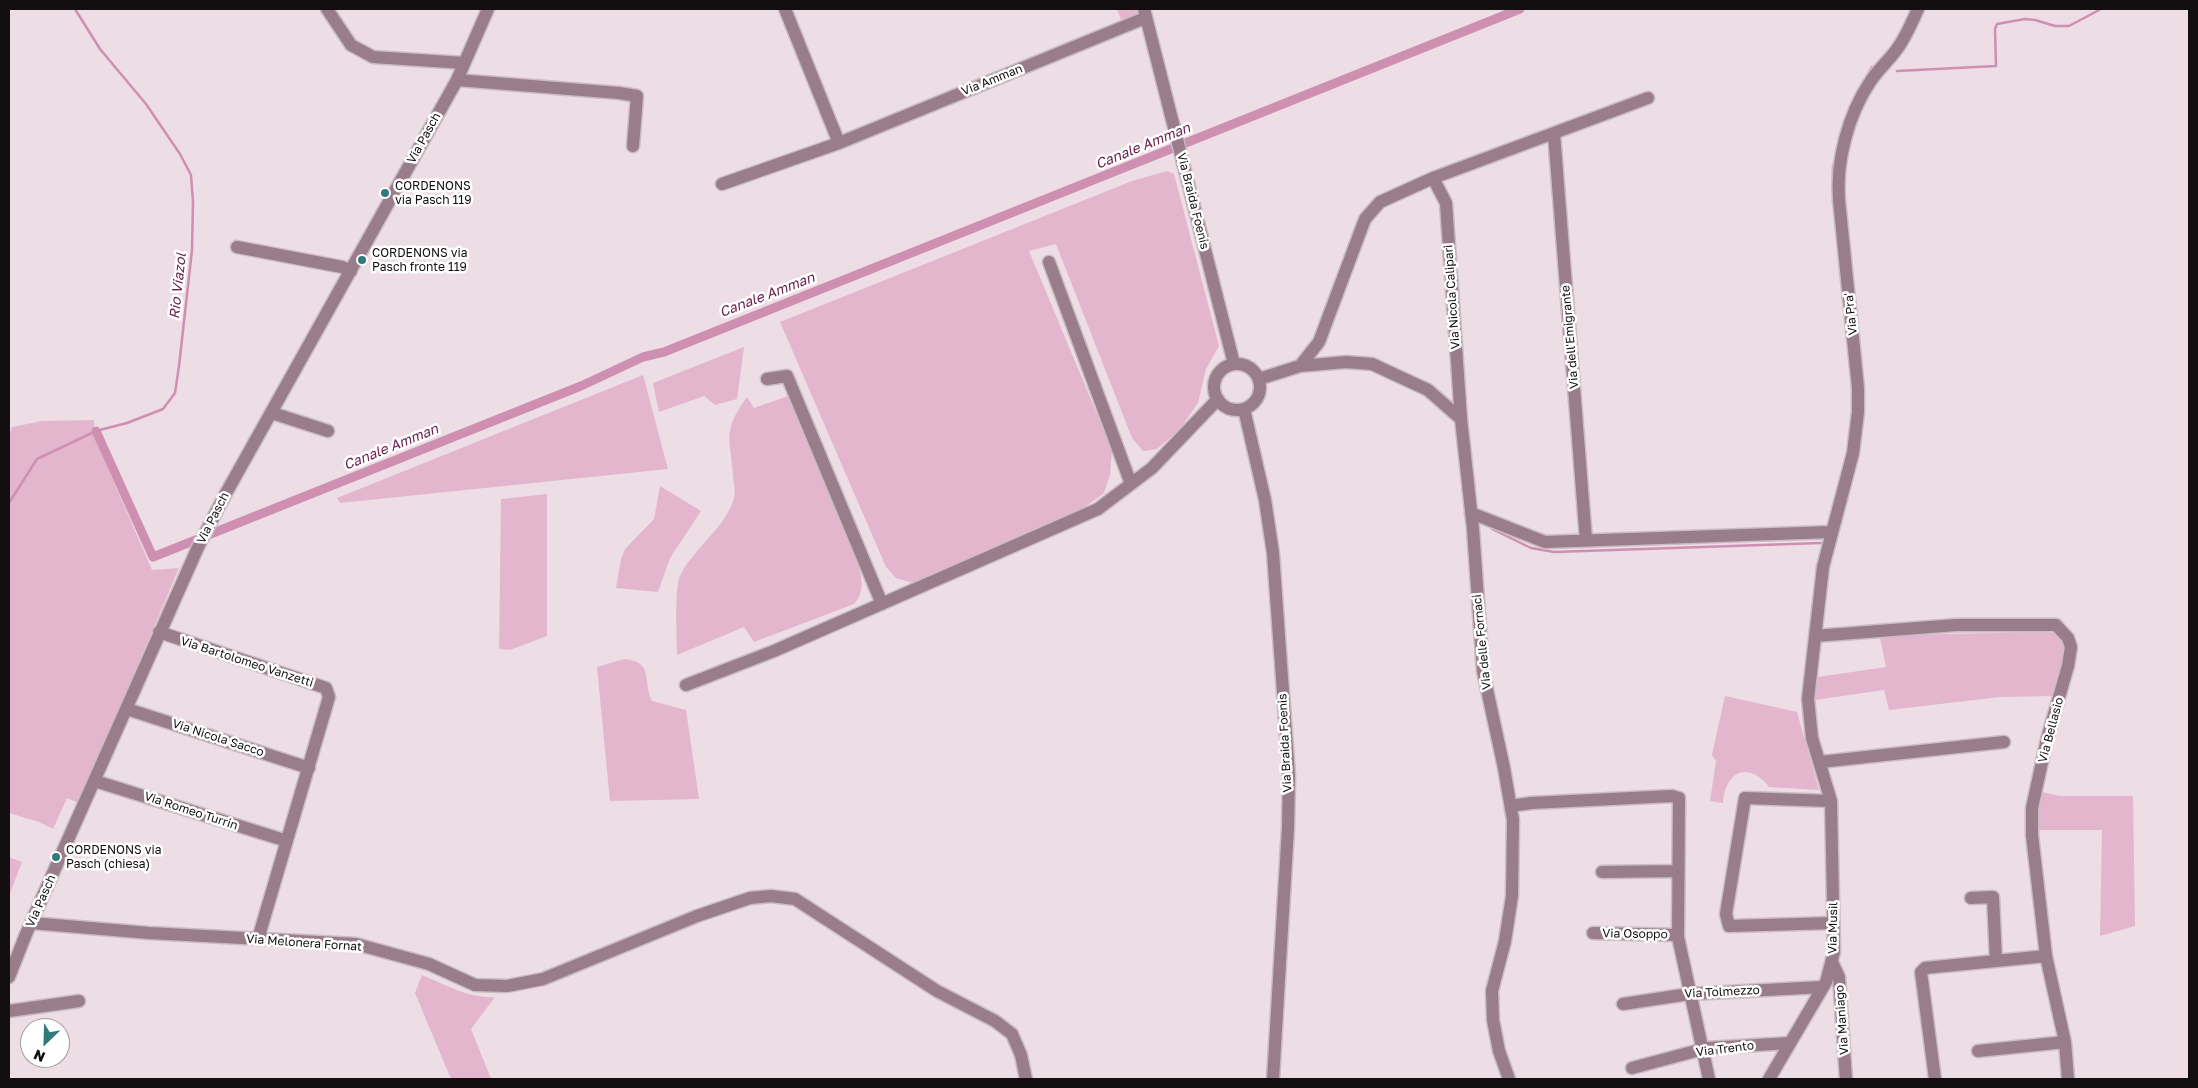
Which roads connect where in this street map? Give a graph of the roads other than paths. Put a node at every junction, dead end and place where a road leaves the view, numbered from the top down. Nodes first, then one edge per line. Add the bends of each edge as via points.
1 (327, 9) edge
2 (488, 9) edge
3 (785, 9) edge
4 (1918, 9) edge
5 (1144, 13) edge
6 (464, 63) junction
7 (457, 80) junction
8 (1648, 98) dead end
9 (1554, 134) junction
10 (839, 143) junction
11 (633, 146) dead end
12 (1433, 178) junction
13 (722, 184) dead end
14 (237, 247) dead end
15 (1049, 262) dead end
16 (351, 271) junction
17 (1234, 364) junction
18 (1300, 366) junction
19 (767, 379) dead end
20 (1259, 379) junction
21 (1218, 399) junction
22 (1244, 409) junction
23 (272, 413) junction
24 (1461, 419) junction
25 (328, 431) dead end
26 (1132, 484) junction
27 (1471, 513) junction
28 (1831, 532) junction
29 (1586, 540) junction
30 (882, 604) junction
31 (159, 632) junction
32 (1815, 636) junction
33 (686, 685) dead end
34 (127, 709) junction
35 (2004, 742) dead end
36 (1820, 762) junction
37 (309, 768) junction
38 (95, 781) junction
39 (1831, 801) junction
40 (1511, 806) junction
41 (287, 841) junction
42 (1678, 871) junction
43 (1602, 872) dead end
44 (1971, 898) dead end
45 (31, 923) junction
46 (1833, 923) junction
47 (1593, 933) dead end
48 (1678, 935) junction
49 (258, 939) junction
50 (2046, 956) junction
51 (1996, 960) junction
52 (1832, 962) junction
53 (9, 977) edge
54 (1823, 987) junction
55 (1690, 994) junction
56 (79, 1001) dead end
57 (1623, 1004) dead end
58 (9, 1011) edge
59 (2065, 1042) junction
60 (1790, 1043) junction
61 (1702, 1050) junction
62 (1978, 1051) dead end
63 (1632, 1068) dead end
64 (1026, 1079) edge
65 (1273, 1079) edge
66 (1509, 1079) edge
67 (1709, 1079) edge
68 (1769, 1079) edge
69 (1846, 1079) edge
70 (1935, 1079) edge
71 (2068, 1079) edge

1 - 6 street via 352,45 372,57
2 - 6 street, Via Pasch
3 - 10 street
4 - 28 street, Via Pra' via 1906,35 1870,81 1860,100 1839,170 1858,412 1851,462
5 - 10 street, Via Amman
5 - 17 street, Via Braida Foenis
6 - 7 street, Via Pasch
7 - 11 street via 637,96
7 - 16 street, Via Pasch
8 - 9 street
9 - 12 street
9 - 29 street, Via dell'Emigrante
10 - 13 street, Via Amman
12 - 18 street via 1380,202 1365,219 1319,342
12 - 24 street, Via Nicola Calipari via 1446,203
14 - 16 street
15 - 26 street
16 - 23 street, Via Pasch
17 - 20 street via 1249,367
17 - 21 street via 1222,369 1215,379
18 - 20 street
18 - 24 street via 1346,362 1372,364 1428,390
19 - 30 street via 787,376
20 - 22 street via 1257,400
21 - 22 street via 1230,409
21 - 26 street via 1152,468
22 - 65 street, Via Braida Foenis via 1265,500 1273,553 1289,776
23 - 25 street
23 - 31 street, Via Pasch via 199,545
24 - 27 street, Via delle Fornaci
26 - 30 street via 1098,509
27 - 29 street via 1546,542
27 - 40 street, Via delle Fornaci via 1483,671
28 - 29 street
28 - 32 street, Via Pra' via 1823,567
30 - 33 street
31 - 34 street, Via Pasch
31 - 37 street, Via Bartolomeo Vanzetti via 326,688 329,697
32 - 36 street, Via Musil via 1809,715
32 - 50 street, Via Bellasio via 1974,625 2056,625 2068,638 2071,647 2068,666 2032,808 2032,835
34 - 37 street, Via Nicola Sacco
34 - 38 street, Via Pasch
35 - 36 street
36 - 39 street, Via Musil
37 - 41 street
38 - 41 street, Via Romeo Turrin
38 - 45 street, Via Pasch
39 - 46 street, Via Musil
39 - 46 street via 1745,798 1726,914 1729,926
40 - 42 street, Via Osoppo via 1678,798
40 - 66 street, Via delle Fornaci via 1512,896 1492,991 1493,1020
41 - 49 street
42 - 43 street
42 - 48 street, Via Osoppo
44 - 51 street via 1993,897
45 - 49 street, Via Melonera Fornat
45 - 53 street, Via Pasch
46 - 52 street, Via Musil
47 - 48 street, Via Osoppo
48 - 55 street, Via Osoppo
49 - 64 street, Via Melonera Fornat via 356,944 429,964 475,985 507,986 543,979 697,916 750,898 794,899 937,991 995,1021 1012,1034
50 - 51 street
50 - 59 street, Via Bellasio
51 - 70 street via 1925,968 1921,972
52 - 54 street, Via Musil
52 - 69 street, Via Maniago via 1839,977
54 - 55 street, Via Tolmezzo
54 - 60 street, Via Musil
55 - 57 street, Via Tolmezzo
55 - 61 street, Via Osoppo
56 - 58 street
59 - 62 street
59 - 71 street, Via Bellasio
60 - 61 street, Via Trento
60 - 68 street, Via Musil
61 - 63 street, Via Trento
61 - 67 street, Via Osoppo

